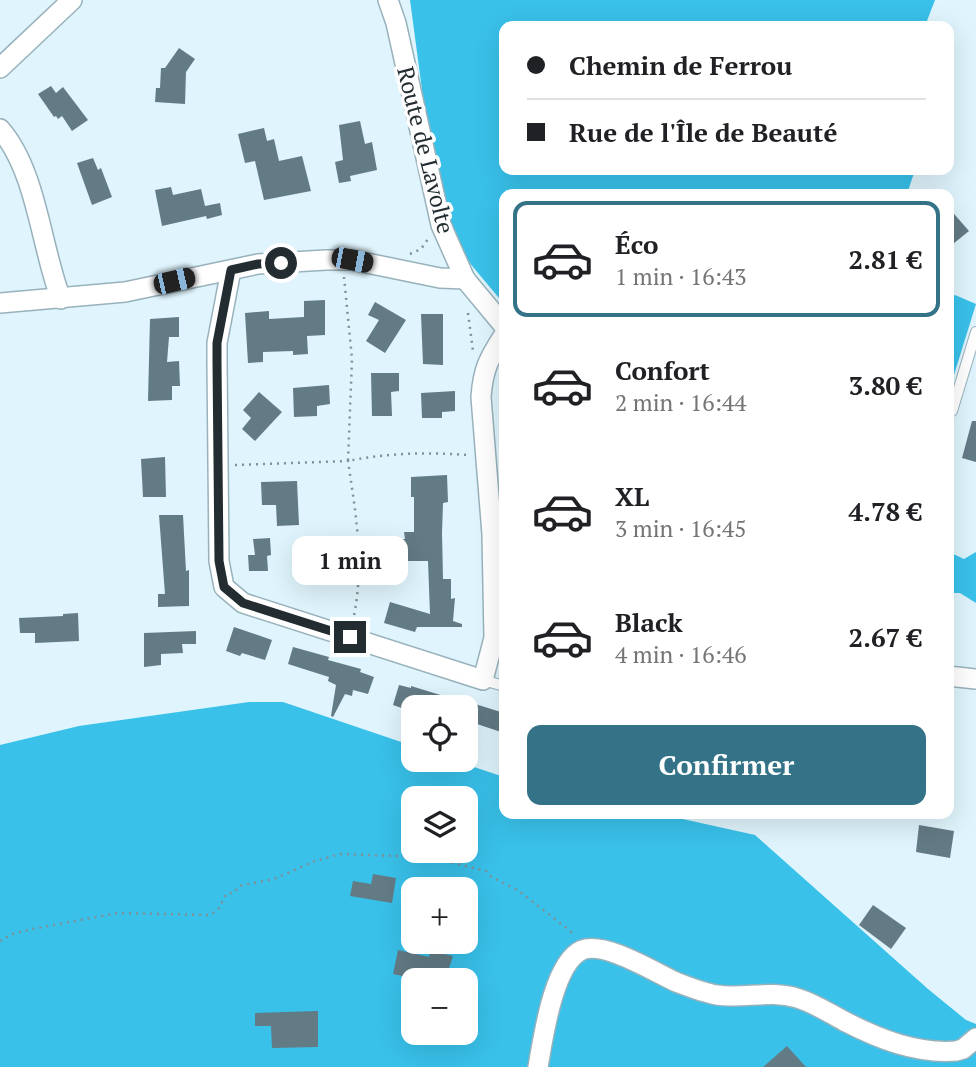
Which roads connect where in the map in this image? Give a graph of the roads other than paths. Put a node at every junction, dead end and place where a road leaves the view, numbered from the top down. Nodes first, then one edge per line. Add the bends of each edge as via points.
1 (72, 0) edge
2 (388, 0) edge
3 (0, 68) edge
4 (0, 129) edge
5 (450, 248) junction
6 (413, 263) junction
7 (231, 270) junction
8 (464, 279) junction
9 (61, 299) junction
10 (0, 303) edge
11 (499, 320) edge
12 (976, 332) edge
13 (499, 344) edge
14 (954, 404) edge
15 (954, 677) edge
16 (976, 679) edge
17 (484, 680) junction
18 (499, 684) edge
19 (976, 1038) edge
20 (538, 1067) edge

1 - 3 street
2 - 5 street, Route de Lavolte
4 - 9 street via 11,141 32,195
5 - 6 street via 442,262 430,268
5 - 8 street, Route de Lavolte
6 - 7 street via 340,271 258,264
6 - 8 street via 449,279
7 - 9 street via 142,289
7 - 17 street via 217,343 219,561 224,587 243,603
8 - 11 street, Route de Lavolte
9 - 10 street
12 - 14 lane
13 - 17 street via 485,368 481,397 492,534 494,638
15 - 16 street
17 - 18 lane
19 - 20 street via 956,1051 911,1048 882,1039 796,997 718,995 602,949 583,950 563,969

